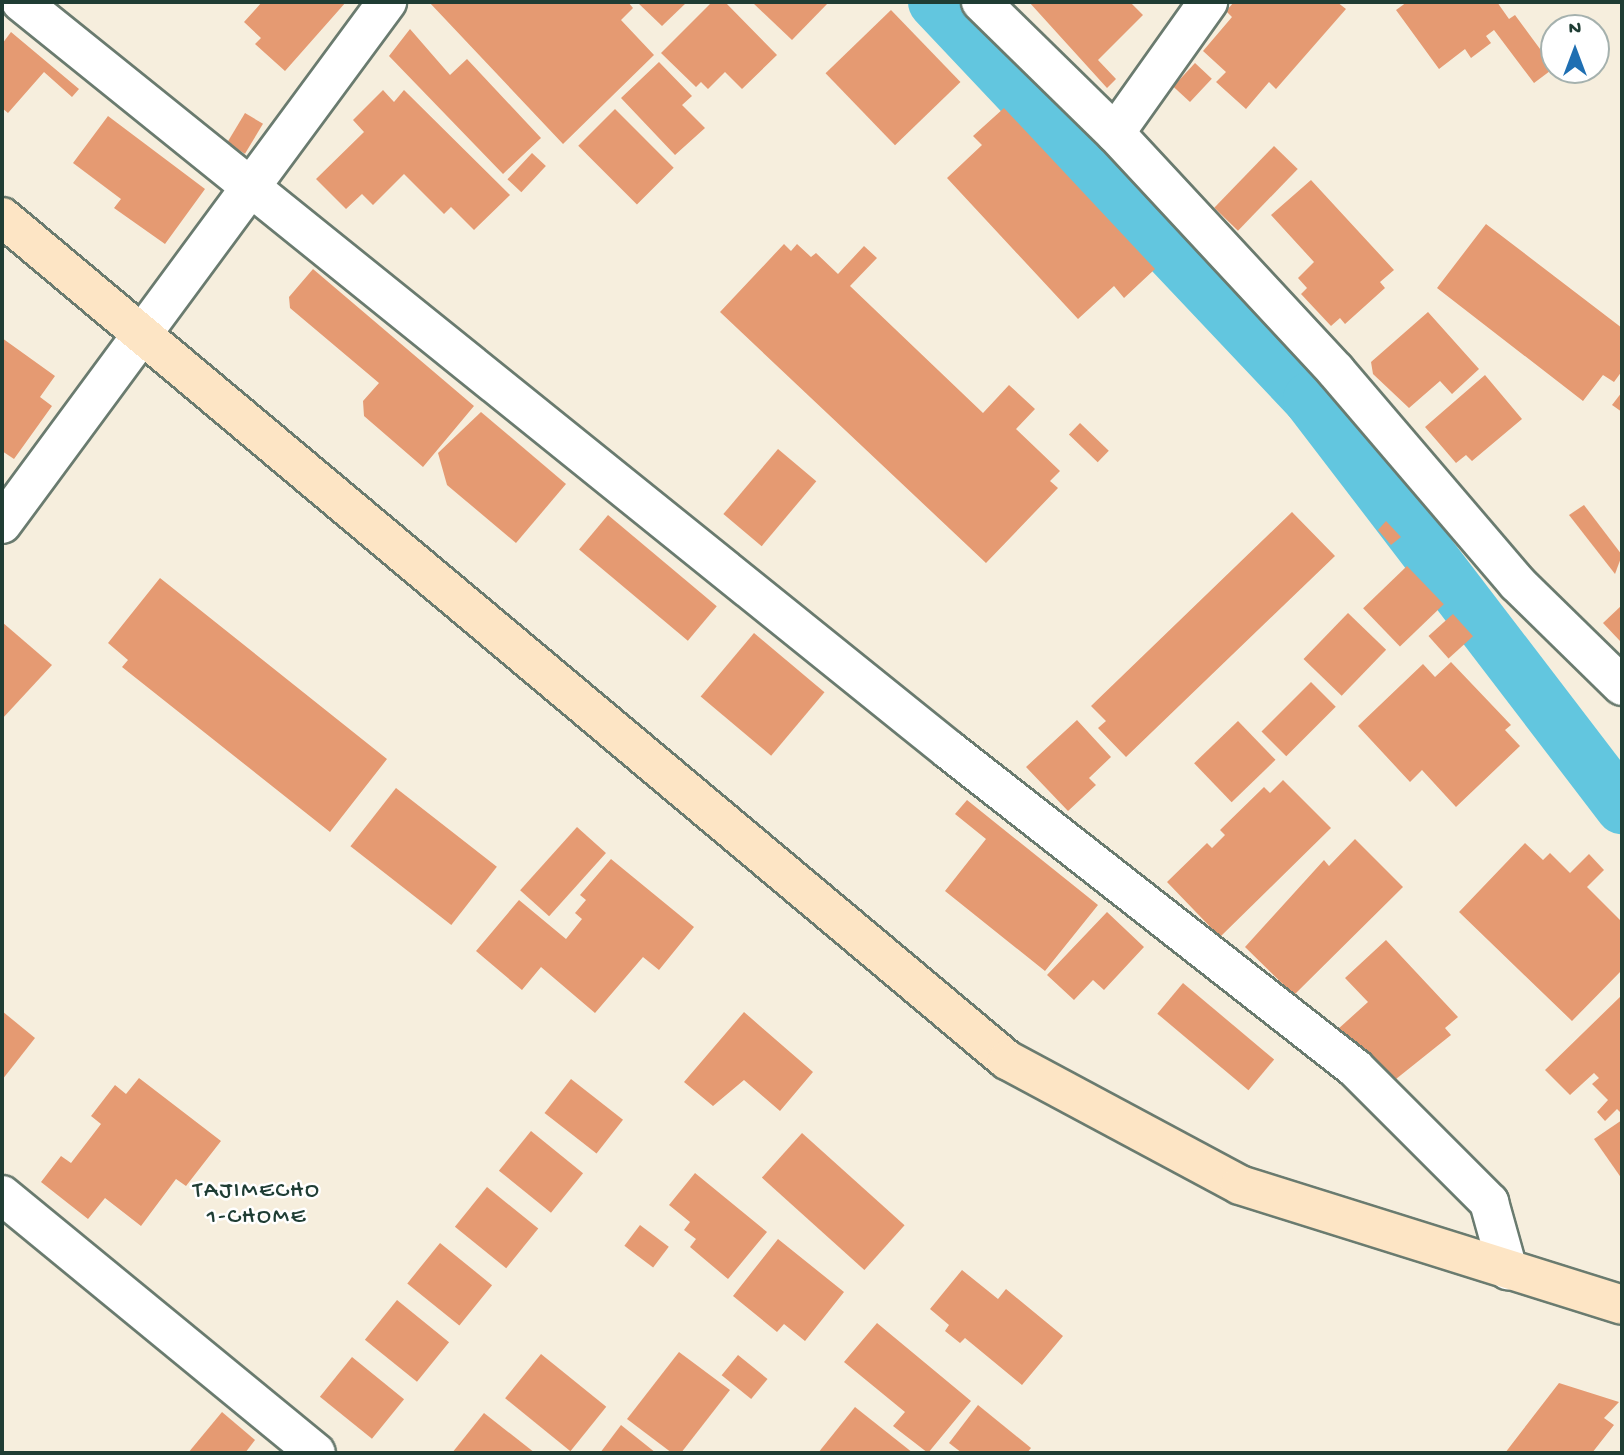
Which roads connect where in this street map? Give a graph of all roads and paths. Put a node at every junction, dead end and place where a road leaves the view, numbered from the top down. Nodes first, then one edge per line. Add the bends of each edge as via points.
1 (21, 2) edge
2 (387, 2) edge
3 (981, 2) edge
4 (1208, 2) edge
5 (1115, 133) junction
6 (247, 188) junction
7 (2, 217) edge
8 (142, 337) junction
9 (2, 524) edge
10 (1622, 686) edge
11 (2, 1195) edge
12 (1508, 1270) junction
13 (1622, 1305) edge
14 (316, 1453) edge

1 - 6 street
2 - 6 street
3 - 5 street
4 - 5 street
5 - 10 street via 1336,371 1517,583
6 - 8 street
6 - 12 street via 1355,1068 1489,1202
7 - 8 street
8 - 9 street
8 - 12 street via 1007,1060 1240,1185
11 - 14 street
12 - 13 street

